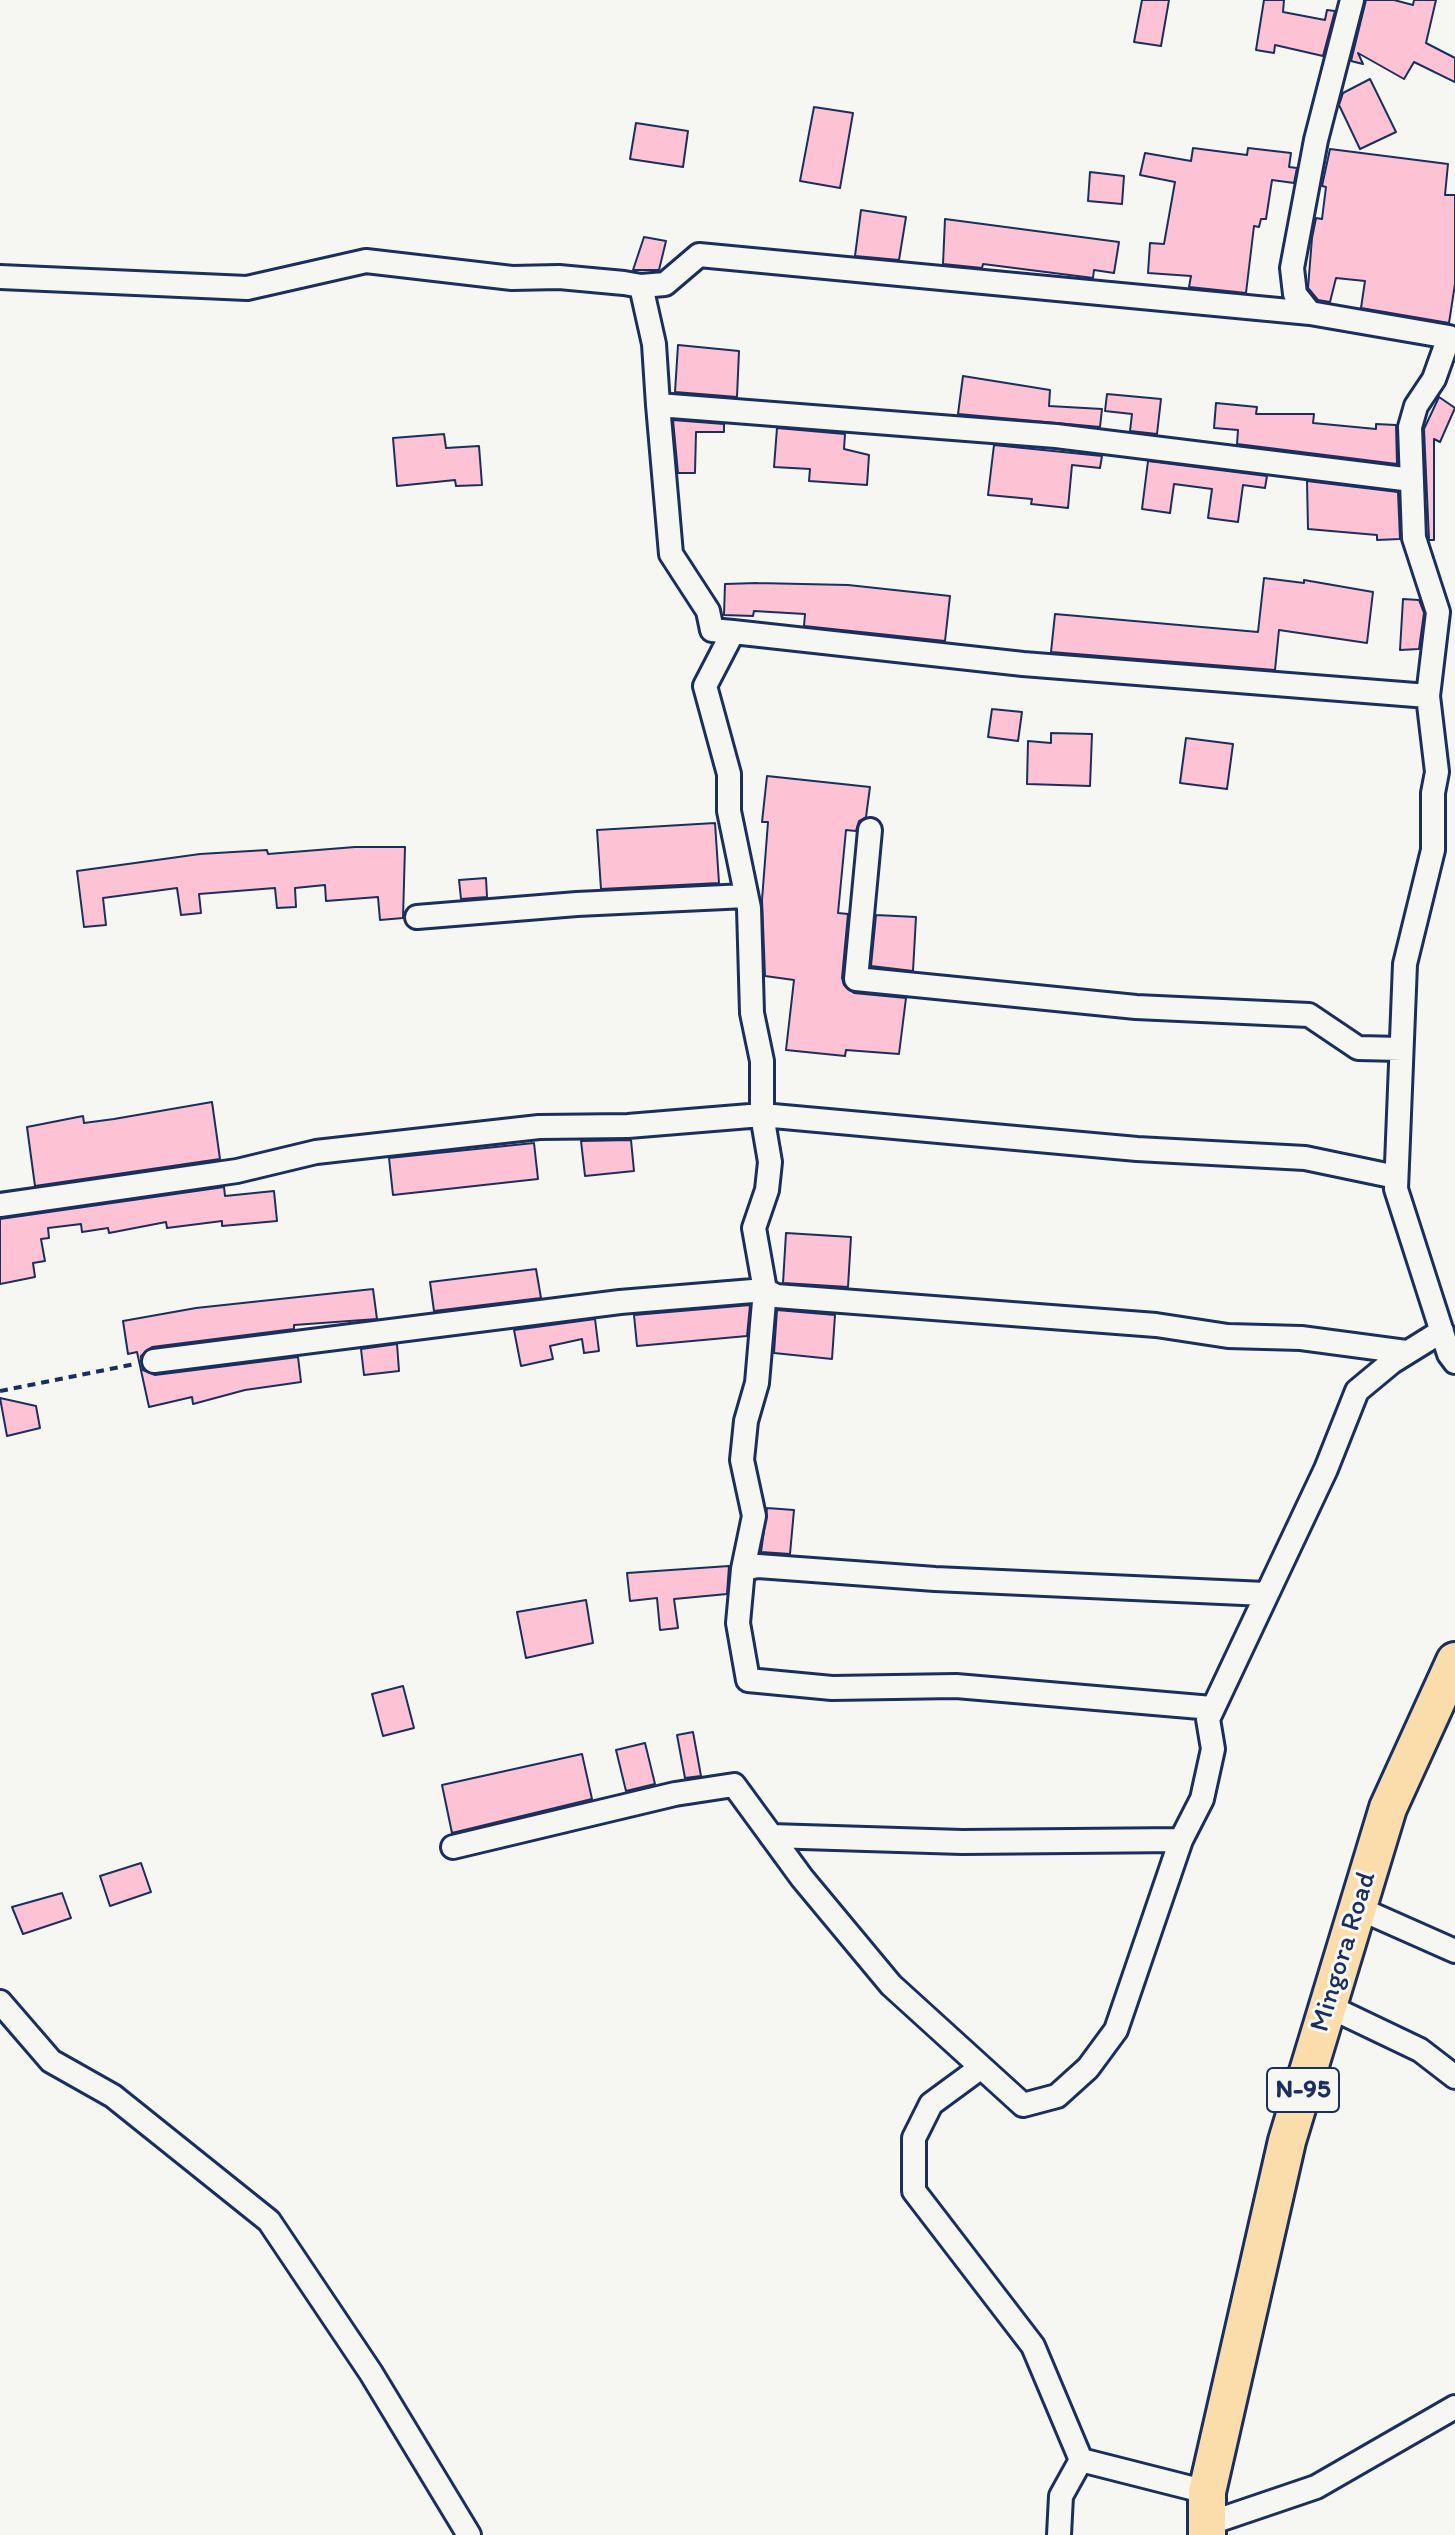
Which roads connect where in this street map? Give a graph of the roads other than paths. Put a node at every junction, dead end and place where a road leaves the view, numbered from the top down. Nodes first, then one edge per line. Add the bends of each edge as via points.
1 (1352, 0) edge
2 (0, 277) edge
3 (641, 286) junction
4 (1310, 313) junction
5 (1452, 334) edge
6 (658, 405) junction
7 (1412, 480) junction
8 (733, 632) junction
9 (1428, 696) junction
10 (870, 830) dead end
11 (746, 896) junction
12 (417, 917) dead end
13 (1401, 1049) junction
14 (762, 1115) junction
15 (1396, 1177) junction
16 (0, 1205) edge
17 (765, 1290) junction
18 (1442, 1331) junction
19 (1406, 1352) junction
20 (154, 1361) road end
21 (1455, 1362) edge
22 (743, 1569) junction
23 (1265, 1594) junction
24 (1455, 1661) edge
25 (1212, 1708) junction
26 (771, 1836) junction
27 (1181, 1840) junction
28 (453, 1847) dead end
29 (1358, 1908) junction
30 (1455, 1951) edge
31 (0, 2002) edge
32 (1328, 2006) junction
33 (980, 2068) junction
34 (1455, 2077) edge
35 (1455, 2407) edge
36 (1081, 2460) junction
37 (1207, 2517) edge
38 (469, 2535) edge
39 (1059, 2535) edge

1 - 4 street via 1316,140 1292,268 1295,294
2 - 3 street via 247,288 366,261
3 - 4 street via 665,284 699,255
3 - 6 street via 654,344
4 - 5 street
5 - 7 street via 1410,427
6 - 7 street via 1056,436
6 - 8 street via 671,554 708,611 712,630
7 - 9 street via 1414,538 1438,612
8 - 9 street via 1008,663
8 - 11 street via 705,686 729,774 729,811
9 - 13 street via 1437,772 1433,850 1405,964
10 - 13 street via 856,979 1136,1007 1309,1015 1358,1048
11 - 12 street
11 - 14 street
13 - 15 street
14 - 15 street via 1137,1149 1305,1158
14 - 16 street via 539,1127 316,1152 237,1171
14 - 17 street via 770,1162 754,1228
15 - 18 street
17 - 19 street via 776,1296 1142,1323
17 - 20 street via 620,1302
17 - 22 street via 757,1383 742,1460 754,1516
18 - 19 street
18 - 21 street
19 - 23 street via 1357,1391
22 - 23 street
22 - 25 street via 738,1623 748,1680 832,1688 956,1686
23 - 25 street
24 - 29 highway, Mingora Road / N-95 via 1388,1808
25 - 27 street via 1208,1719 1213,1749 1202,1799
26 - 27 street
26 - 28 street via 734,1785
26 - 33 street via 891,1985
27 - 33 street via 1116,2030 1088,2068 1057,2096 1023,2105
29 - 30 street
29 - 32 highway, Mingora Road / N-95
31 - 38 street via 51,2061 113,2096 269,2221 371,2373
32 - 34 street via 1420,2050
32 - 37 highway, Mingora Road / N-95 via 1287,2141
33 - 36 street via 931,2104 914,2138 914,2191 1033,2346
35 - 37 street via 1316,2487
36 - 37 street
36 - 39 street via 1061,2496

